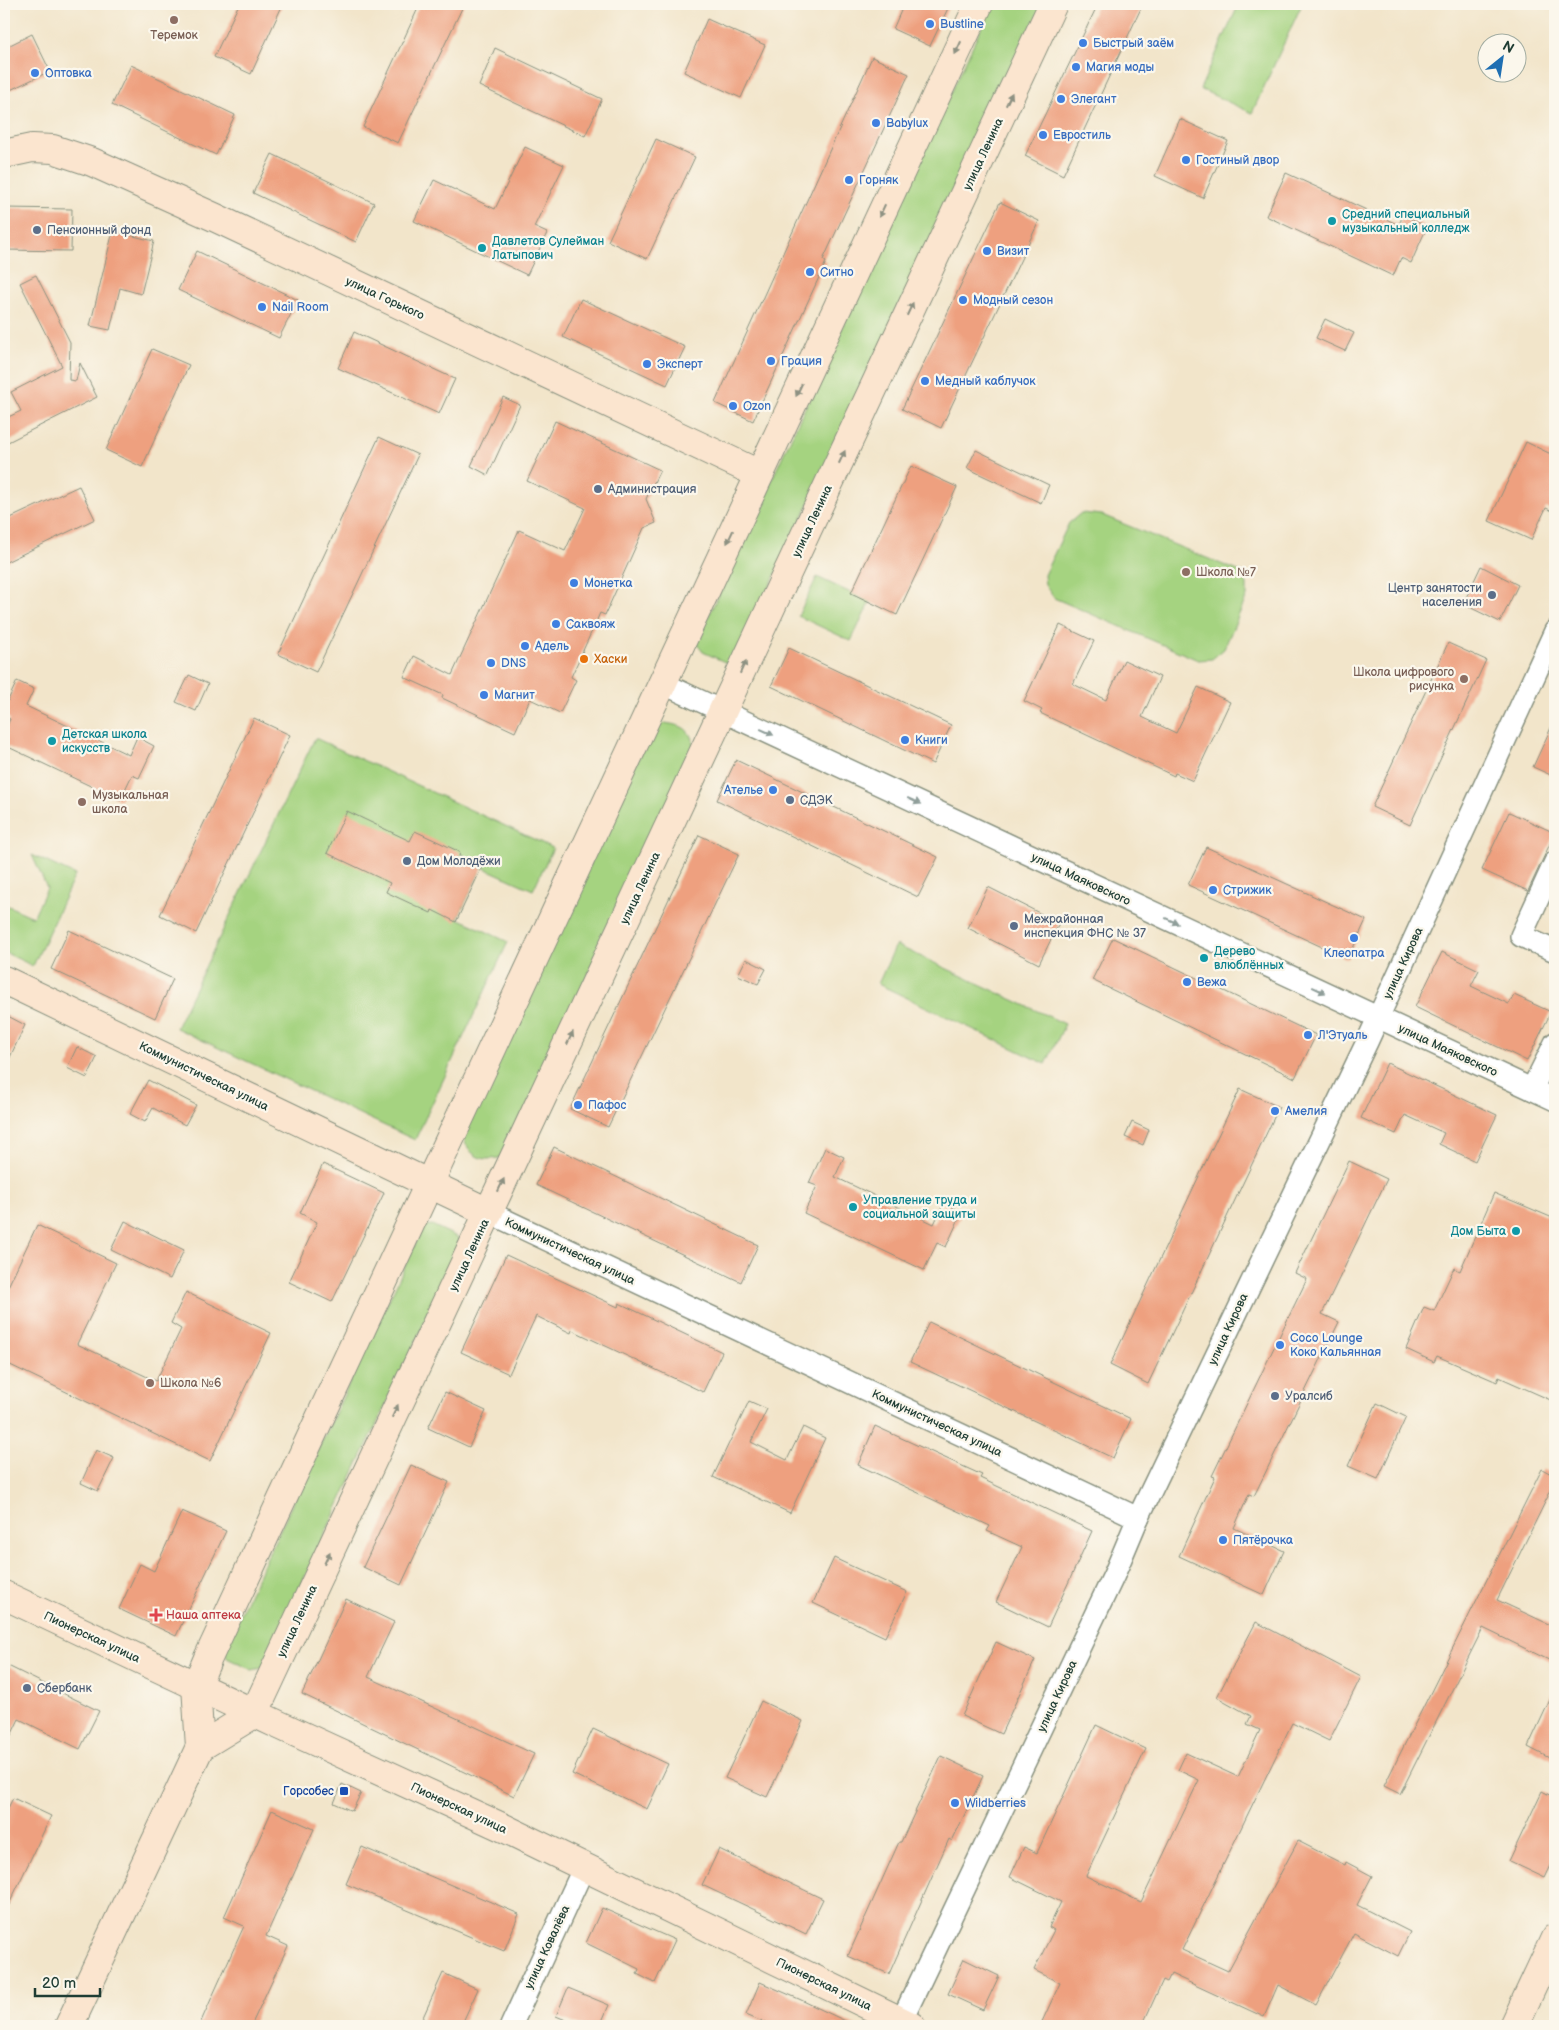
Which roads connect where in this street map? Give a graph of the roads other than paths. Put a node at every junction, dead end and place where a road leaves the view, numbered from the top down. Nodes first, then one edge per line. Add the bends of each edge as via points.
1 (979, 4) edge
2 (1053, 4) edge
3 (4, 154) edge
4 (759, 474) junction
5 (1555, 630) edge
6 (662, 683) junction
7 (722, 711) junction
8 (1555, 862) edge
9 (1555, 951) edge
10 (4, 980) edge
11 (1378, 1018) junction
12 (1555, 1043) edge
13 (1532, 1089) junction
14 (1555, 1100) edge
15 (428, 1184) junction
16 (488, 1212) junction
17 (1138, 1518) junction
18 (4, 1595) edge
19 (196, 1686) junction
20 (254, 1714) junction
21 (200, 1747) junction
22 (584, 1867) junction
23 (1555, 1938) edge
24 (904, 2025) edge
25 (69, 2026) edge
26 (510, 2026) edge
27 (1514, 2026) edge

1 -> 4 main road
7 -> 2 main road, улица Ленина
3 - 4 main road, улица Горького via 32,148 53,149 92,162
4 -> 6 main road
5 - 11 street, улица Кирова
6 - 7 street, улица Маяковского
6 - 15 main road
7 -> 11 street, улица Маяковского
16 -> 7 main road, улица Ленина
8 - 9 street via 1521,936
10 - 15 main road, Коммунистическая улица
11 - 13 street, улица Маяковского
11 - 17 street, улица Кирова
12 - 13 street
13 - 14 street, улица Маяковского
15 - 16 main road, Коммунистическая улица
15 - 19 main road
16 - 17 street, Коммунистическая улица
20 -> 16 main road, улица Ленина
17 - 24 street, улица Кирова
18 - 19 main road, Пионерская улица
19 - 20 main road, Пионерская улица
19 - 21 main road
20 - 21 main road
20 - 22 main road, Пионерская улица
21 - 25 main road
22 - 24 main road, Пионерская улица
22 - 26 street, улица Ковалёва
23 - 27 main road

